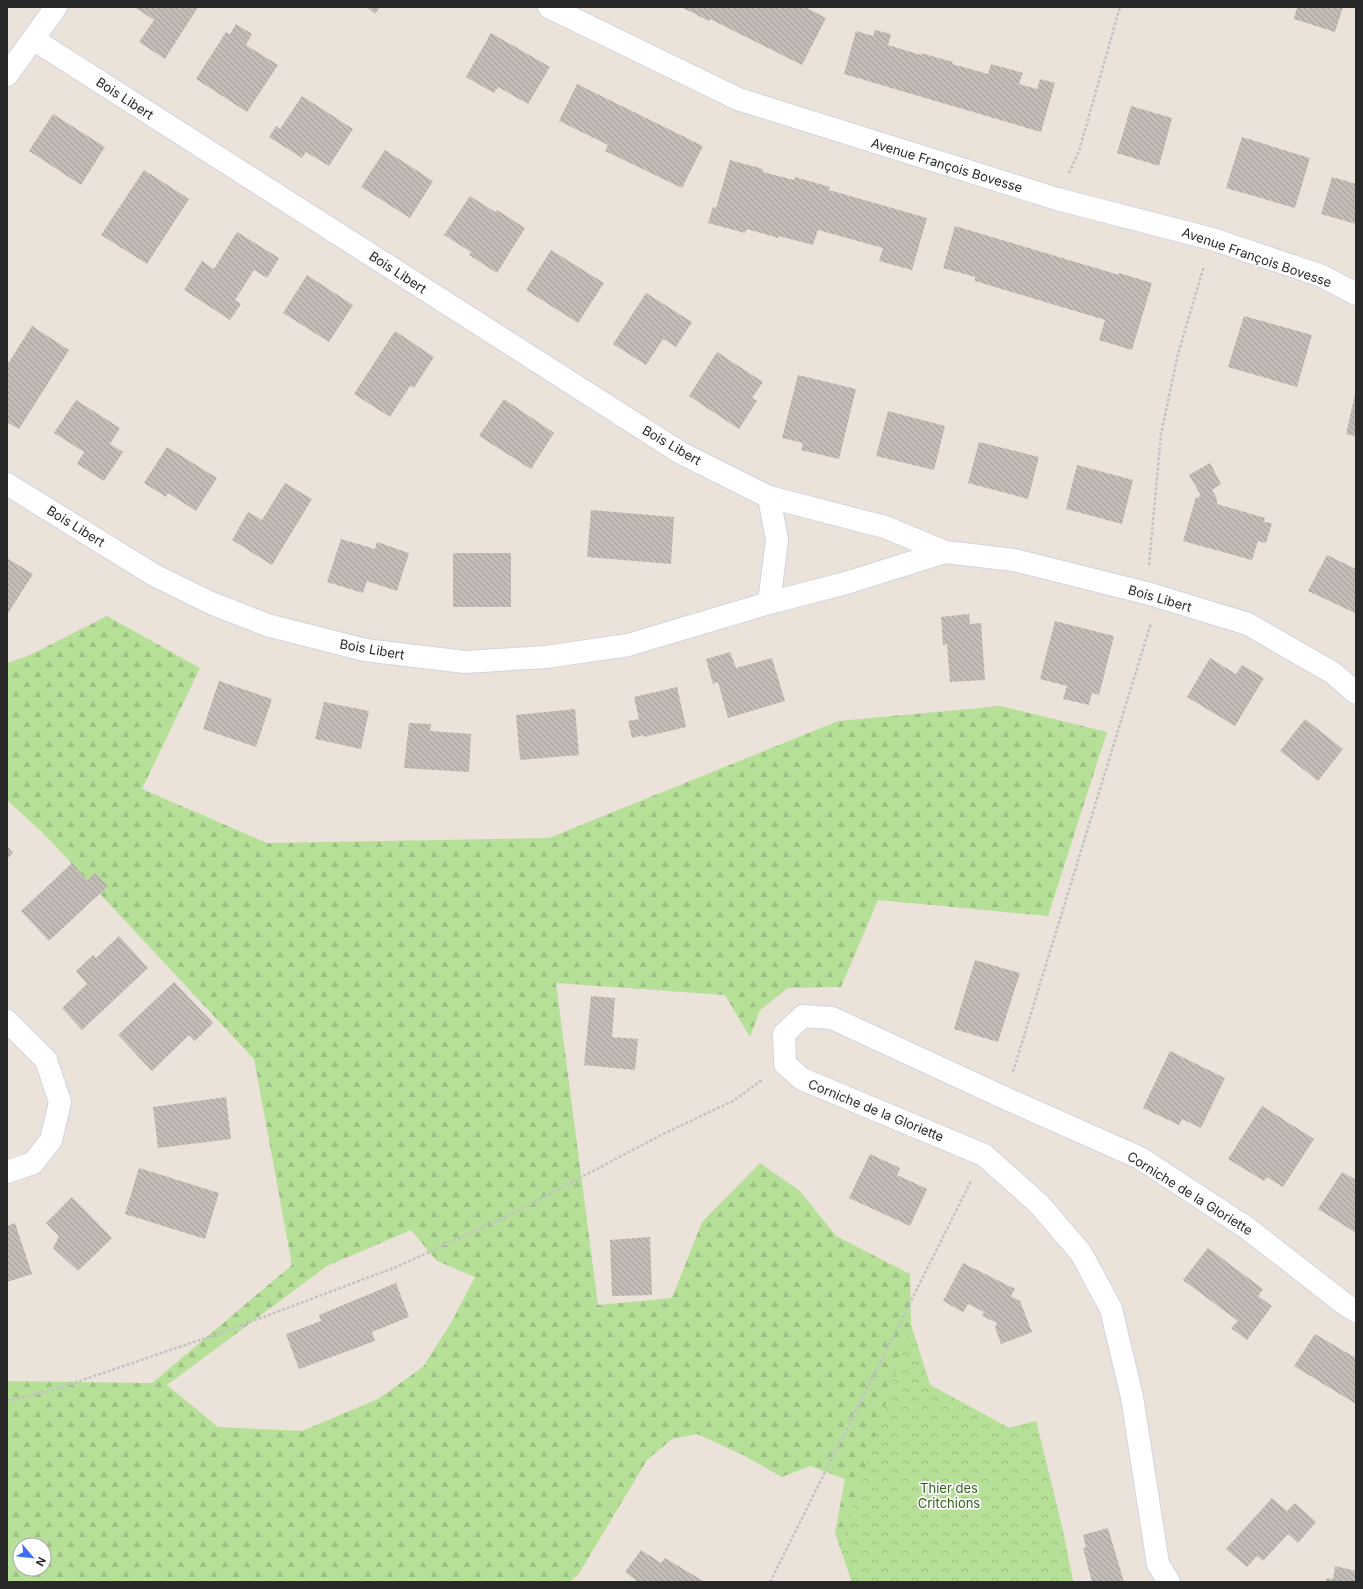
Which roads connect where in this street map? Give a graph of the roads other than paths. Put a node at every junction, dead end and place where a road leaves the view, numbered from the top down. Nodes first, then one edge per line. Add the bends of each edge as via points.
1 (56, 7) edge
2 (549, 7) edge
3 (33, 39) junction
4 (7, 75) edge
5 (1356, 294) edge
6 (7, 484) edge
7 (768, 497) junction
8 (945, 552) junction
9 (769, 602) junction
10 (1356, 693) edge
11 (7, 1021) edge
12 (7, 1172) edge
13 (1356, 1310) edge
14 (1170, 1582) edge

1 - 3 street
2 - 5 street, Avenue François Bovesse via 738,99 1056,199 1212,239 1322,276
3 - 4 street
3 - 7 street, Bois Libert via 680,452
6 - 9 street, Bois Libert via 154,575 211,603 267,625 365,650 465,662 546,657 628,645
7 - 8 street, Bois Libert via 886,527
7 - 9 street via 777,540
8 - 9 street, Bois Libert via 846,583
8 - 10 street, Bois Libert via 1021,562 1150,594 1248,624 1333,673
11 - 12 street via 46,1060 60,1102 51,1140 33,1163
13 - 14 street, Corniche de la Gloriette via 1346,1305 1247,1228 1140,1158 832,1018 803,1016 784,1034 785,1064 802,1079 984,1154 1039,1204 1081,1253 1111,1309 1132,1397 1158,1564

